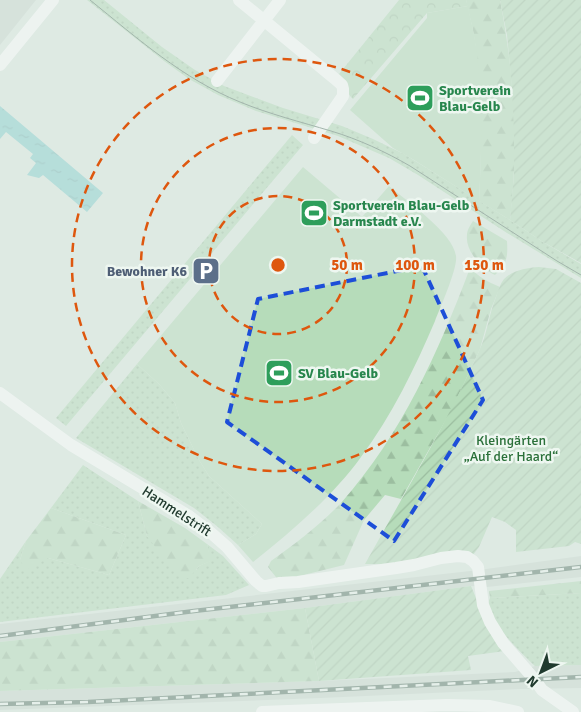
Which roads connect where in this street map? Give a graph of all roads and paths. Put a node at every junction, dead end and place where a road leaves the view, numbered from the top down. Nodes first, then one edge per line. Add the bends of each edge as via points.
1 (53, 0) edge
2 (239, 0) edge
3 (280, 0) edge
4 (265, 20) junction
5 (0, 65) edge
6 (217, 81) dead end
7 (314, 138) dead end
8 (0, 392) edge
9 (447, 709) edge
10 (262, 712) edge
11 (518, 712) edge
12 (573, 712) edge

1 - 5 street
2 - 4 street
3 - 4 street
4 - 6 street
4 - 7 street via 342,85 342,98
8 - 12 street, Hammelstrift via 71,445 189,516 227,548 262,586 396,568 440,558 467,557 476,564 483,605 503,643 542,690
9 - 10 street
9 - 11 street via 490,706

